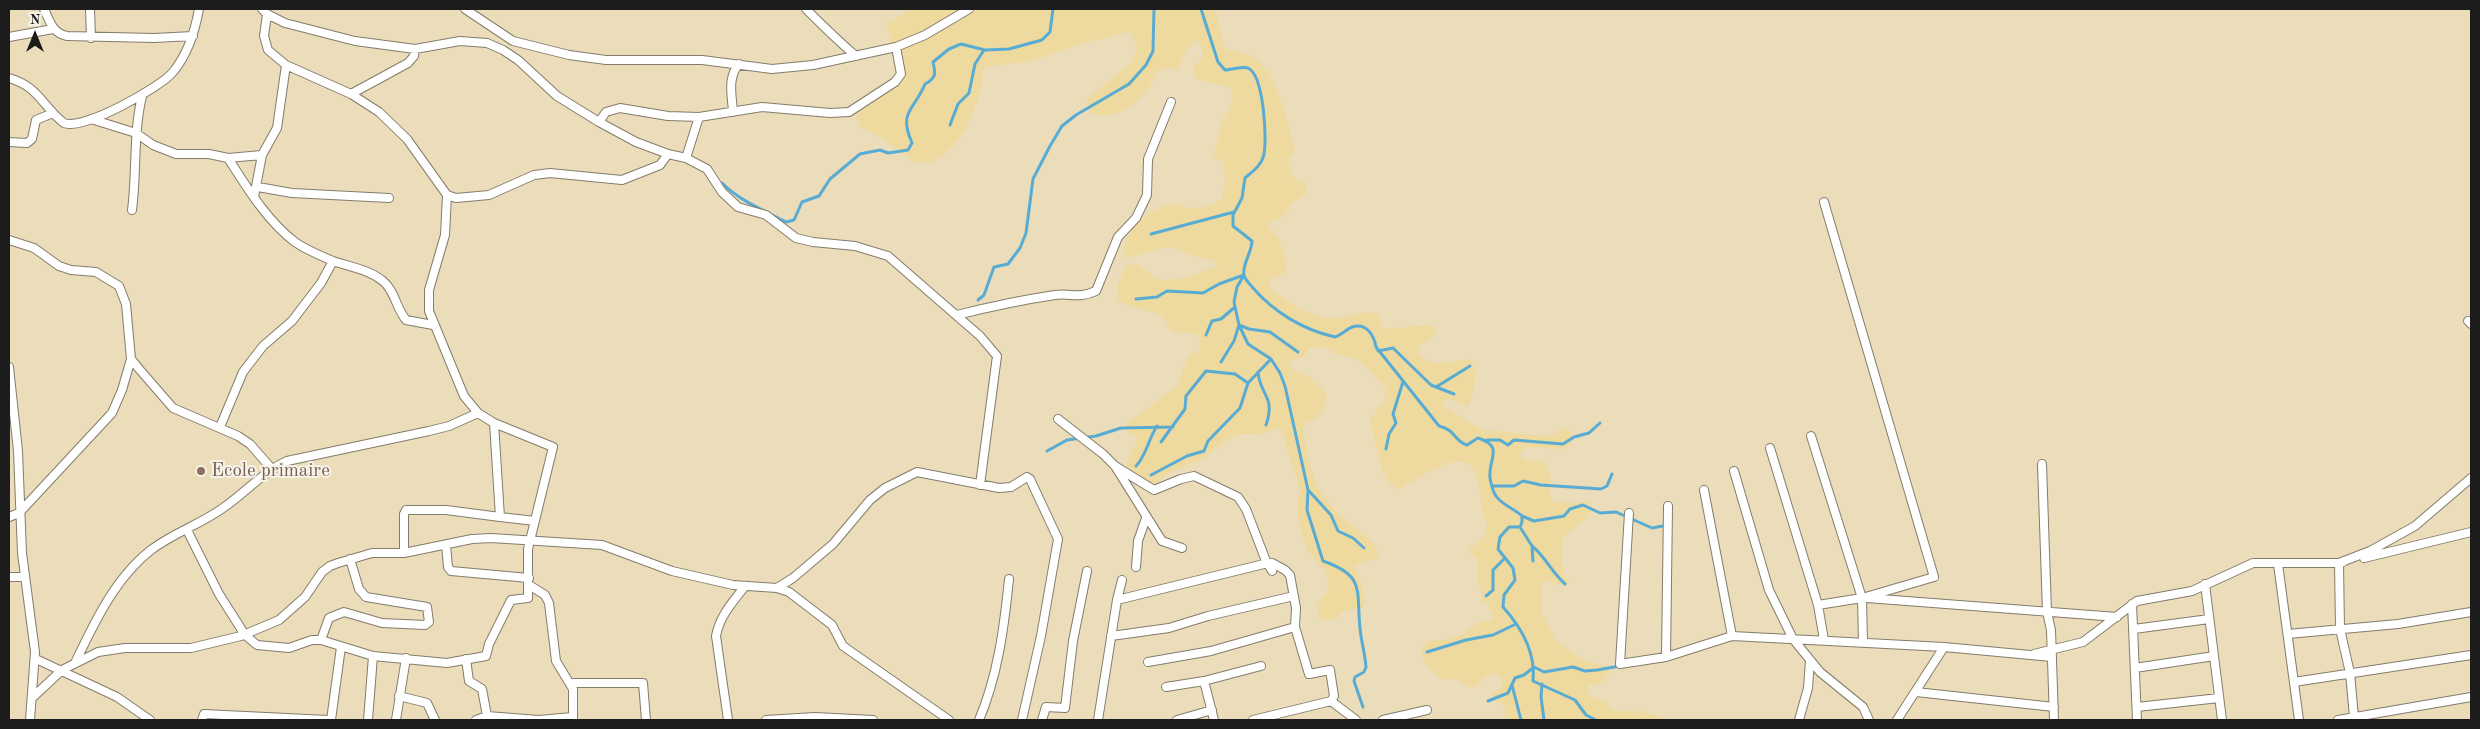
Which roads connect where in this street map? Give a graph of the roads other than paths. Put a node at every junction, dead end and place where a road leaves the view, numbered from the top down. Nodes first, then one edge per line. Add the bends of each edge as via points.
1 (44, 9) edge
2 (90, 9) edge
3 (200, 9) edge
4 (465, 9) edge
5 (806, 9) edge
6 (969, 9) edge
7 (264, 12) edge
8 (53, 29) junction
9 (193, 36) junction
10 (9, 38) edge
11 (91, 38) junction
12 (513, 40) junction
13 (896, 47) junction
14 (415, 48) junction
15 (503, 50) junction
16 (856, 56) junction
17 (739, 64) junction
18 (286, 65) junction
19 (9, 78) edge
20 (351, 94) junction
21 (142, 96) junction
22 (1171, 102) dead end
23 (733, 112) junction
24 (53, 113) junction
25 (699, 116) junction
26 (90, 119) junction
27 (599, 122) junction
28 (136, 133) junction
29 (9, 142) edge
30 (668, 154) junction
31 (262, 155) junction
32 (228, 158) junction
33 (686, 158) junction
34 (258, 187) junction
35 (447, 195) junction
36 (254, 197) junction
37 (389, 198) dead end
38 (1824, 202) dead end
39 (132, 210) dead end
40 (9, 240) edge
41 (333, 261) junction
42 (956, 315) junction
43 (433, 325) junction
44 (132, 359) junction
45 (9, 367) edge
46 (478, 413) junction
47 (1058, 419) dead end
48 (494, 423) junction
49 (220, 427) junction
50 (1811, 436) dead end
51 (1770, 448) dead end
52 (2042, 464) dead end
53 (1115, 466) junction
54 (271, 468) junction
55 (1734, 471) dead end
56 (2471, 478) edge
57 (980, 485) junction
58 (1704, 490) dead end
59 (1668, 506) dead end
60 (19, 513) junction
61 (1629, 513) dead end
62 (9, 517) edge
63 (500, 518) junction
64 (1146, 518) junction
65 (535, 521) junction
66 (187, 530) junction
67 (2471, 532) edge
68 (529, 540) junction
69 (446, 545) junction
70 (1182, 548) dead end
71 (404, 553) junction
72 (350, 559) junction
73 (2339, 563) junction
74 (2278, 564) junction
75 (1270, 566) junction
76 (1136, 567) dead end
77 (1087, 570) dead end
78 (9, 577) edge
79 (24, 577) junction
80 (1009, 580) dead end
81 (1122, 580) dead end
82 (529, 582) junction
83 (2205, 584) junction
84 (745, 586) junction
85 (777, 588) junction
86 (1294, 596) junction
87 (1862, 598) junction
88 (1116, 600) junction
89 (2132, 604) junction
90 (1818, 605) junction
91 (2048, 612) junction
92 (2471, 612) edge
93 (2117, 617) junction
94 (2209, 618) junction
95 (1295, 627) junction
96 (2134, 629) junction
97 (2340, 629) junction
98 (2288, 634) junction
99 (245, 635) junction
100 (1111, 636) junction
101 (1732, 636) junction
102 (1793, 639) junction
103 (321, 640) junction
104 (1824, 640) junction
105 (1863, 642) junction
106 (341, 647) junction
107 (1944, 648) junction
108 (2052, 649) junction
109 (2029, 655) junction
110 (2471, 655) edge
111 (373, 656) junction
112 (2214, 656) junction
113 (1666, 657) junction
114 (2052, 657) junction
115 (406, 658) junction
116 (36, 659) junction
117 (466, 659) junction
118 (1810, 660) junction
119 (1148, 662) dead end
120 (75, 663) junction
121 (1261, 666) dead end
122 (2135, 668) junction
123 (62, 670) junction
124 (2350, 673) junction
125 (1204, 681) junction
126 (2294, 682) junction
127 (571, 684) junction
128 (1166, 686) dead end
129 (1916, 692) junction
130 (399, 696) junction
131 (2471, 697) edge
132 (32, 698) junction
133 (2219, 698) junction
134 (1331, 701) junction
135 (2054, 707) junction
136 (2137, 707) junction
137 (1212, 710) junction
138 (1426, 710) dead end
139 (488, 716) junction
140 (2354, 718) junction
141 (573, 719) edge
142 (30, 720) edge
143 (150, 720) edge
144 (202, 720) edge
145 (330, 720) edge
146 (368, 720) edge
147 (396, 720) edge
148 (435, 720) edge
149 (476, 720) edge
150 (646, 720) edge
151 (728, 720) edge
152 (766, 720) edge
153 (873, 720) edge
154 (949, 720) edge
155 (979, 720) edge
156 (1022, 720) edge
157 (1042, 720) edge
158 (1098, 720) edge
159 (1177, 720) edge
160 (1214, 720) edge
161 (1253, 720) edge
162 (1356, 720) edge
163 (1383, 720) edge
164 (1799, 720) edge
165 (1869, 720) edge
166 (1897, 720) edge
167 (2054, 720) edge
168 (2138, 720) edge
169 (2222, 720) edge
170 (2299, 720) edge
171 (2338, 720) edge

1 - 8 street
2 - 11 street
3 - 9 street
4 - 12 street
5 - 16 street
6 - 13 street
7 - 14 street via 285,23 355,40
7 - 18 street via 264,36 268,50
8 - 10 street
8 - 11 street via 60,35
9 - 11 street
9 - 21 street via 186,54 172,73
12 - 15 street
12 - 17 street via 569,55 606,60 702,60
13 - 16 street
13 - 23 street via 902,74 850,112 830,114 762,108
14 - 15 street via 460,41 488,43
14 - 20 street via 408,63
15 - 27 street via 557,96
16 - 17 street via 787,68
17 - 23 street via 731,79
18 - 20 street
18 - 31 street via 277,128
19 - 24 street via 36,92
20 - 35 street via 379,112 407,139
21 - 26 street
21 - 28 street
22 - 42 street via 1148,159 1147,195 1136,218 1118,237 1096,291 1083,297 1060,294 1015,301
23 - 25 street
24 - 26 street via 64,123
24 - 29 street via 36,120 32,139 27,143
25 - 27 street via 668,116 620,108 606,112
25 - 33 street
26 - 28 street
27 - 30 street via 636,142
28 - 32 street via 153,145 176,154 209,154
28 - 39 street
30 - 33 street
30 - 35 street via 660,165 622,180 550,173 534,175 488,196 456,198
31 - 32 street
31 - 34 street
32 - 36 street
33 - 42 street via 710,171 722,192 738,207 766,215 796,238 855,246 888,256
34 - 36 street
34 - 37 street via 292,193
35 - 43 street via 445,235 429,290
36 - 41 street via 295,242
38 - 87 street via 1934,577
40 - 44 street via 34,248 59,266 96,272 119,286 126,304
41 - 43 street via 369,272 384,281 406,320
41 - 49 street via 321,283 292,321 264,346 244,372
42 - 57 street via 997,356
43 - 46 street via 464,396
44 - 49 street via 173,408
44 - 60 street via 112,413
45 - 60 street via 18,451
46 - 48 street
46 - 54 street via 449,426 288,461
47 - 53 street
48 - 63 street
48 - 65 street via 552,447
49 - 54 street via 250,444
50 - 87 street
51 - 90 street
52 - 91 street
53 - 64 street
53 - 75 street via 1154,490 1194,476 1238,497
54 - 66 street via 233,501
55 - 102 street via 1769,590
56 - 73 street via 2415,526 2370,551
57 - 85 street via 917,472 862,507 833,544
57 - 156 street via 1011,487 1024,478 1030,479 1058,539 1042,636
58 - 101 street
59 - 113 street
60 - 62 street
60 - 79 street
61 - 113 street via 1620,664
63 - 65 street
63 - 71 street via 446,510 406,510
64 - 70 street via 1162,541
64 - 76 street via 1138,541
65 - 68 street
66 - 99 street via 219,594
66 - 120 street via 152,549 124,576
67 - 73 street
68 - 69 street via 491,538
68 - 82 street
68 - 84 street via 602,545 672,571
69 - 71 street
69 - 82 street via 451,570
71 - 72 street via 372,553
72 - 99 street via 322,572 305,597 279,620
72 - 103 street via 359,589 366,597 425,607 429,610 429,622 425,625 390,624 340,613 329,618
73 - 74 street
73 - 97 street
74 - 83 street via 2253,563
74 - 98 street
75 - 86 street via 1286,570 1290,575
75 - 88 street
77 - 157 street via 1073,641 1066,708 1046,707
78 - 79 street
79 - 116 street
80 - 155 street via 1000,652
81 - 88 street
82 - 117 street via 527,598 513,599 509,603 488,644 486,656
82 - 127 street via 545,595 549,603 556,661
83 - 89 street
83 - 94 street
84 - 85 street
84 - 151 street via 718,623 716,636
85 - 154 street via 789,592 832,625 843,646
86 - 95 street
86 - 100 street via 1169,628
87 - 90 street
87 - 91 street
87 - 105 street
88 - 100 street
89 - 93 street
89 - 96 street
90 - 104 street
91 - 93 street
91 - 108 street
92 - 97 street via 2398,624
93 - 108 street via 2083,642
94 - 96 street
94 - 112 street
95 - 119 street via 1211,651
95 - 134 street via 1309,674 1330,670 1334,696
96 - 122 street
97 - 98 street
97 - 124 street
98 - 126 street
99 - 103 street via 257,645 277,648
99 - 120 street via 191,648 107,649
100 - 158 street
101 - 102 street
101 - 113 street
102 - 104 street
102 - 118 street
103 - 106 street
104 - 105 street
105 - 107 street
106 - 111 street
106 - 145 street
107 - 109 street
107 - 129 street
108 - 109 street
108 - 114 street
109 - 114 street
110 - 124 street
111 - 115 street
111 - 146 street
112 - 122 street
112 - 133 street
114 - 135 street
115 - 117 street via 447,663
115 - 130 street
116 - 123 street
116 - 132 street
117 - 139 street via 469,681 482,689
118 - 164 street via 1808,688
118 - 165 street via 1862,707
120 - 123 street
121 - 125 street
122 - 136 street
123 - 132 street
123 - 143 street via 117,698
124 - 126 street
124 - 140 street
125 - 128 street
125 - 137 street
126 - 170 street
127 - 141 street
127 - 150 street via 643,683
129 - 135 street
129 - 166 street
130 - 147 street
130 - 148 street via 427,703
131 - 140 street
132 - 142 street
133 - 136 street
133 - 169 street
134 - 161 street
134 - 162 street
135 - 167 street
136 - 168 street
137 - 159 street
137 - 160 street
138 - 163 street
139 - 141 street
139 - 149 street
140 - 171 street
144 - 145 street via 204,714
152 - 153 street

